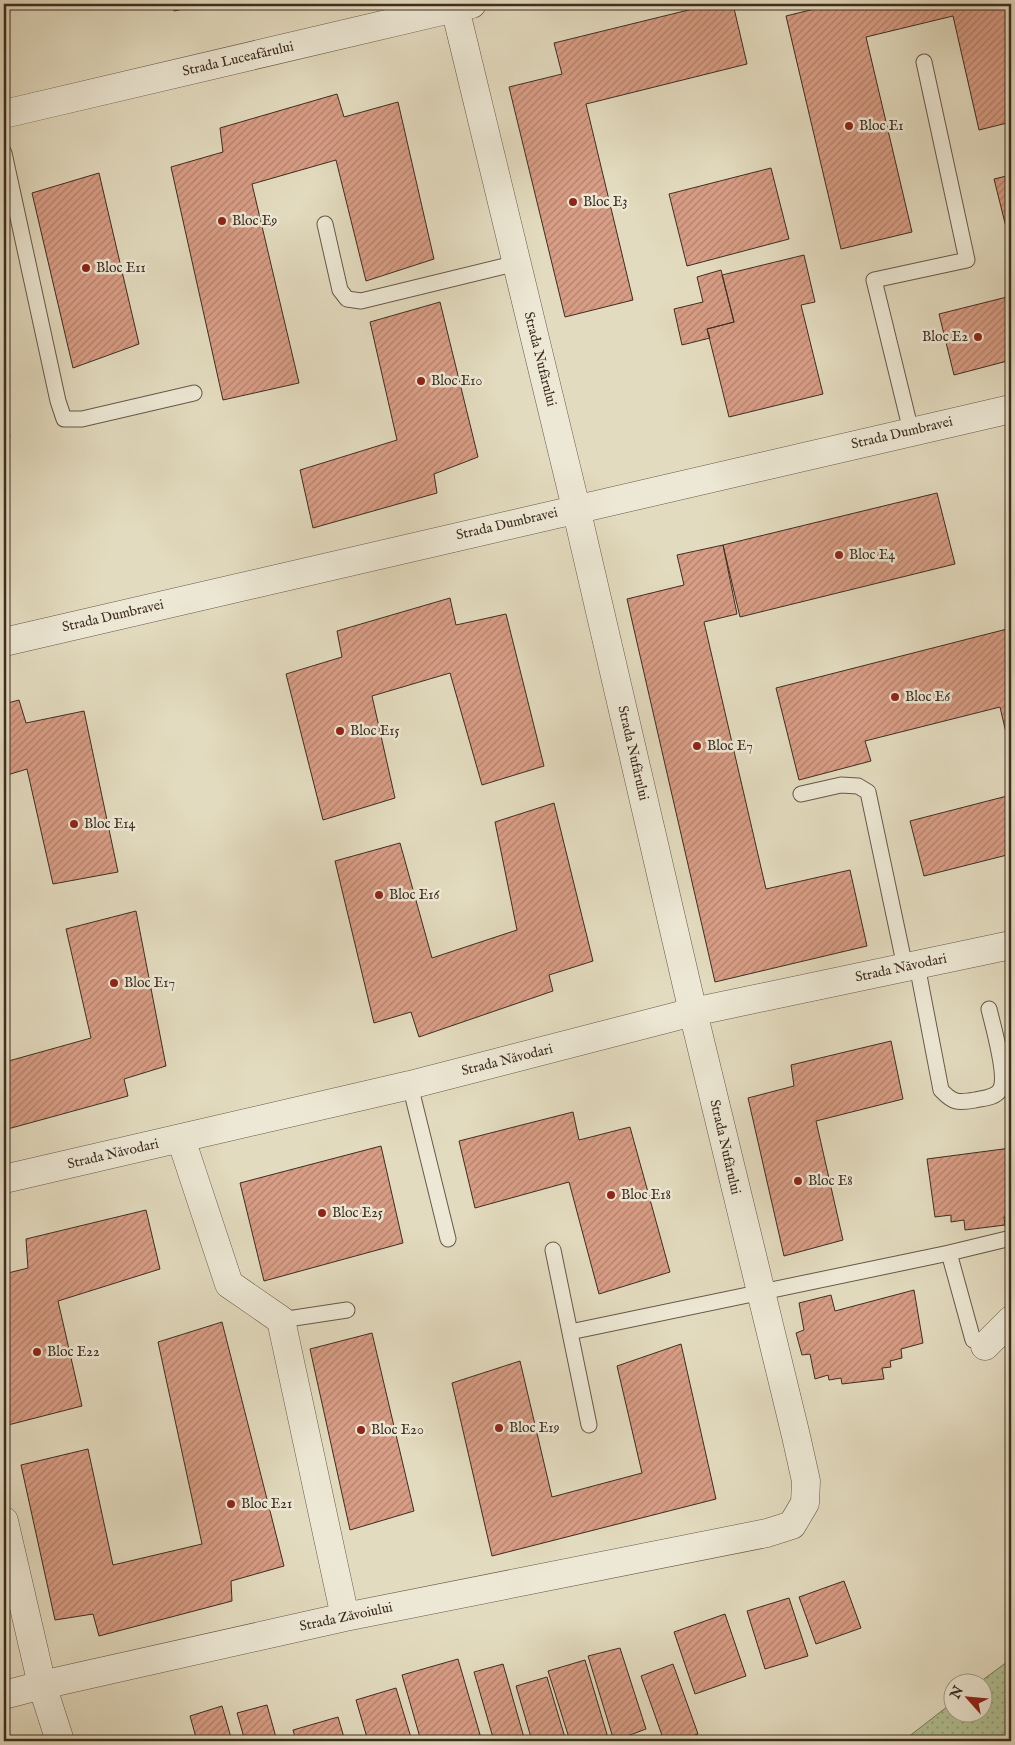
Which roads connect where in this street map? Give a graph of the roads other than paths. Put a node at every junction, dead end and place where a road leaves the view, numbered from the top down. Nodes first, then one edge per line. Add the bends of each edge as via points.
1 (460, 5) edge
2 (924, 62) dead end
3 (4, 114) edge
4 (4, 153) edge
5 (325, 224) dead end
6 (517, 263) junction
7 (194, 393) dead end
8 (1011, 409) edge
9 (911, 431) junction
10 (576, 508) junction
11 (4, 642) edge
12 (801, 794) dead end
13 (1011, 945) edge
14 (911, 966) junction
15 (989, 1009) dead end
16 (692, 1012) junction
17 (410, 1085) junction
18 (181, 1139) junction
19 (4, 1179) edge
20 (1011, 1238) edge
21 (448, 1239) dead end
22 (552, 1250) dead end
23 (949, 1253) junction
24 (760, 1292) junction
25 (347, 1310) dead end
26 (281, 1320) junction
27 (1011, 1320) edge
28 (570, 1332) junction
29 (985, 1346) joint
30 (589, 1425) dead end
31 (804, 1503) joint
32 (4, 1521) edge
33 (345, 1616) junction
34 (42, 1685) junction
35 (4, 1695) edge
36 (60, 1741) edge

1 - 3 street, Strada Luceafărului
1 - 6 street, Strada Nufărului
2 - 9 lane via 968,260 874,280
4 - 7 lane via 64,419 82,419
5 - 6 lane via 340,290 346,298 361,302
6 - 10 street, Strada Nufărului
8 - 9 street, Strada Dumbravei
9 - 10 street, Strada Dumbravei
10 - 11 street, Strada Dumbravei
10 - 16 street, Strada Nufărului
12 - 14 lane via 841,785 858,786 868,792
13 - 14 street, Strada Năvodari
14 - 15 lane via 941,1090 960,1103 990,1097 1000,1090 1003,1076
14 - 16 street, Strada Năvodari
16 - 17 street, Strada Năvodari
16 - 24 street, Strada Nufărului
17 - 18 street, Strada Năvodari
17 - 21 lane
18 - 19 street, Strada Năvodari
18 - 26 street via 229,1284
20 - 23 lane
22 - 28 lane
23 - 24 lane
23 - 29 lane via 973,1340
24 - 28 lane
24 - 31 street, Strada Nufărului via 806,1481
25 - 26 lane
26 - 33 street
27 - 29 street
28 - 30 lane
31 - 33 street, Strada Zăvoiului via 792,1525 767,1533
32 - 34 street
33 - 34 street, Strada Zăvoiului
34 - 35 street, Strada Zăvoiului
34 - 36 street

